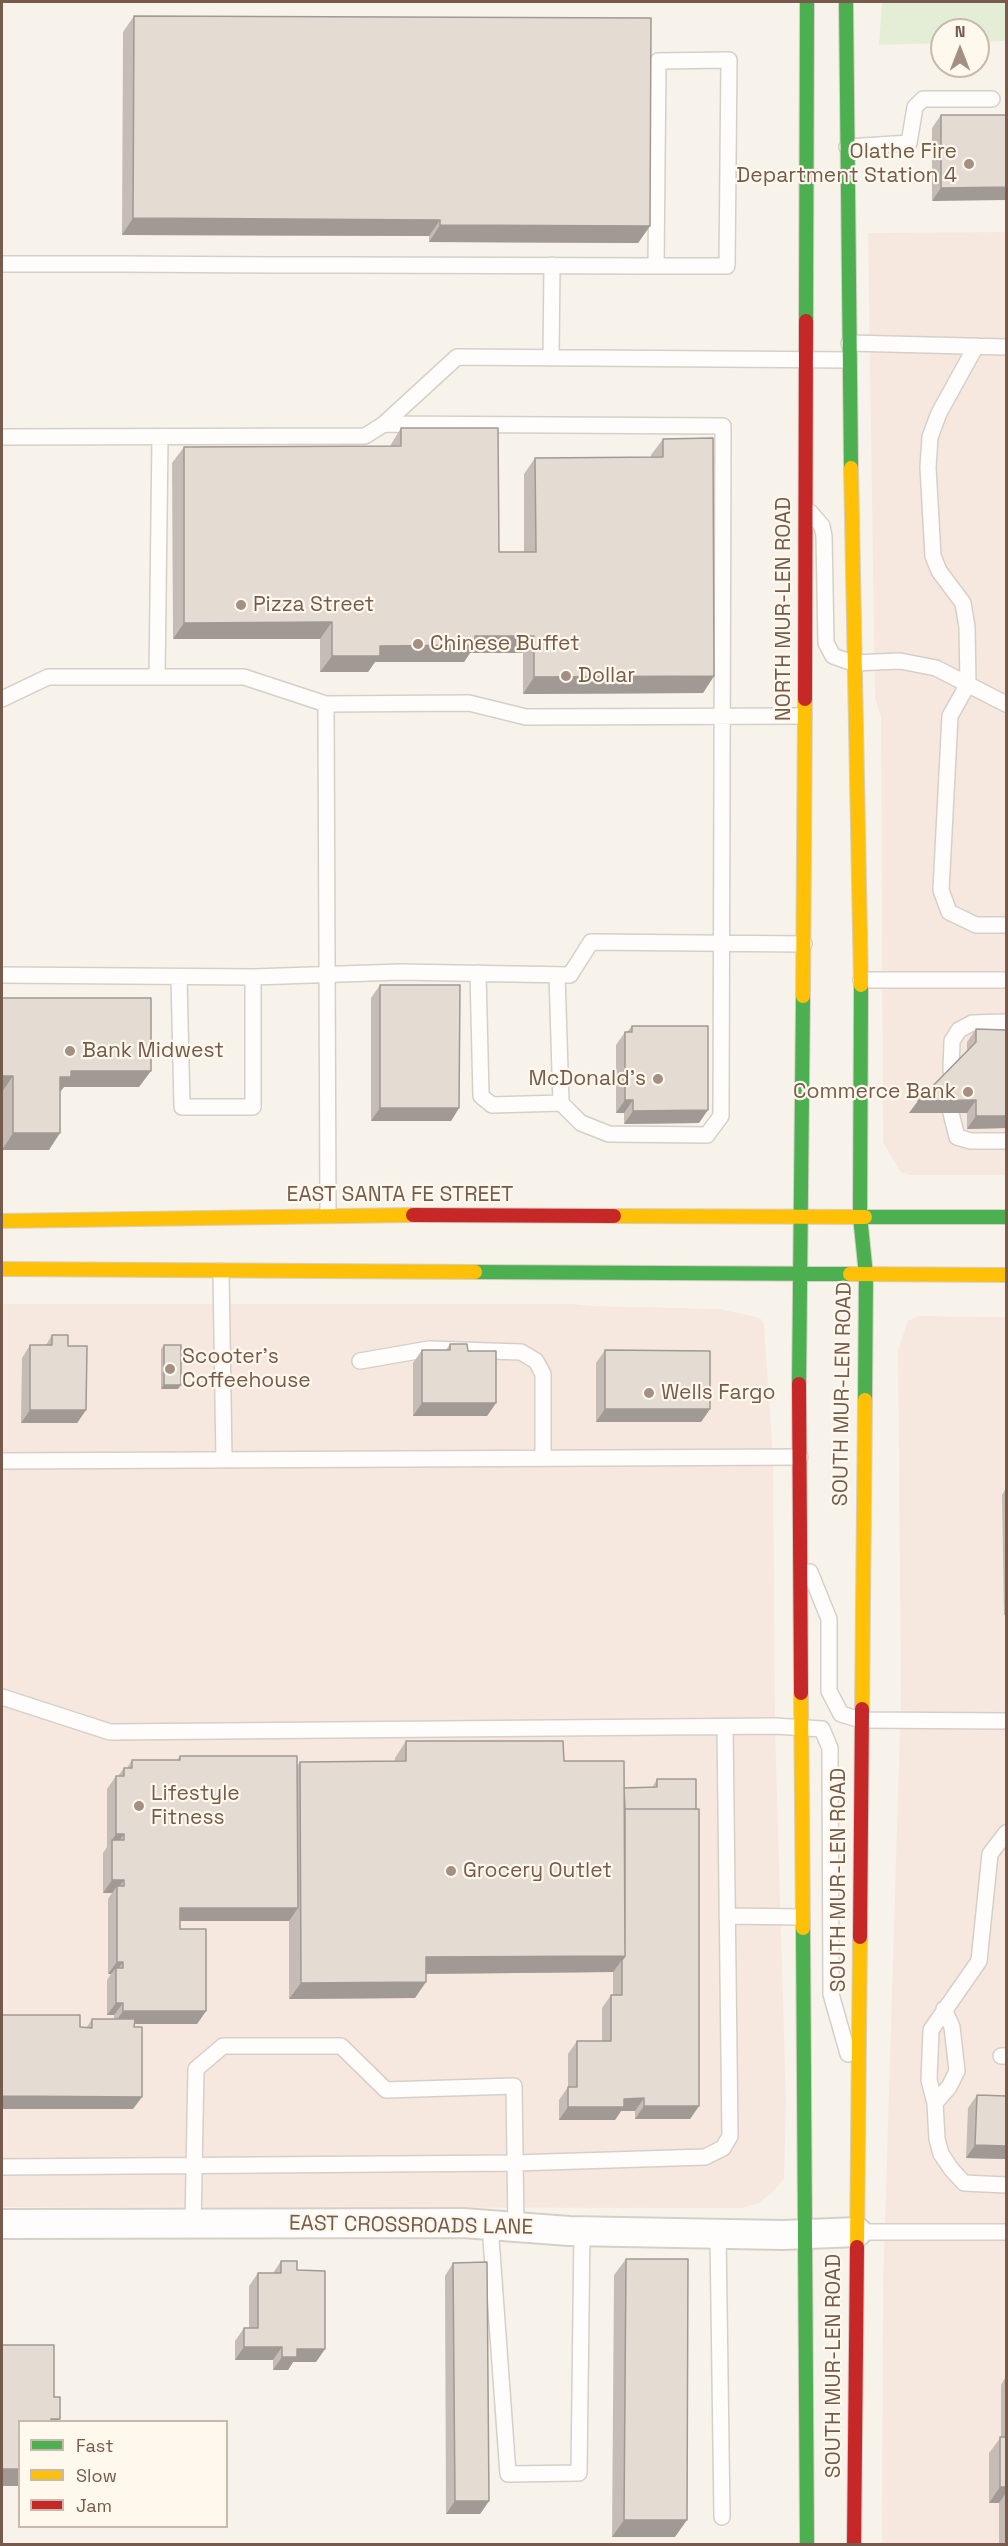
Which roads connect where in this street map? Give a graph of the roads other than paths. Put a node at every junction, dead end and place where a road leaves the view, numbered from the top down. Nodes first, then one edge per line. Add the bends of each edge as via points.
1 (807, 2) edge
2 (846, 2) edge
3 (992, 99) dead end
4 (847, 147) junction
5 (2, 264) edge
6 (552, 265) junction
7 (656, 266) junction
8 (849, 343) junction
9 (976, 346) junction
10 (1006, 347) edge
11 (551, 358) junction
12 (806, 358) junction
13 (849, 360) junction
14 (384, 424) junction
15 (2, 437) edge
16 (160, 437) junction
17 (805, 507) junction
18 (853, 663) junction
19 (157, 677) junction
20 (968, 684) junction
21 (2, 699) edge
22 (326, 704) junction
23 (1006, 704) edge
24 (723, 716) junction
25 (804, 716) junction
26 (1006, 925) edge
27 (723, 941) junction
28 (804, 944) junction
29 (478, 973) junction
30 (327, 974) junction
31 (2, 975) edge
32 (557, 975) junction
33 (179, 977) junction
34 (253, 977) junction
35 (861, 980) junction
36 (1006, 980) edge
37 (1006, 1022) edge
38 (951, 1071) edge
39 (561, 1103) junction
40 (951, 1113) edge
41 (1006, 1141) edge
42 (328, 1215) junction
43 (860, 1216) junction
44 (799, 1217) junction
45 (1006, 1217) edge
46 (2, 1221) edge
47 (2, 1269) edge
48 (221, 1271) junction
49 (798, 1275) junction
50 (866, 1275) junction
51 (1006, 1275) edge
52 (360, 1361) dead end
53 (800, 1457) junction
54 (543, 1458) junction
55 (224, 1460) junction
56 (2, 1461) edge
57 (800, 1549) junction
58 (2, 1697) edge
59 (861, 1720) junction
60 (1006, 1721) edge
61 (801, 1726) junction
62 (725, 1727) junction
63 (1006, 1833) edge
64 (727, 1916) junction
65 (802, 1917) junction
66 (944, 2009) junction
67 (858, 2090) junction
68 (935, 2103) junction
69 (515, 2163) junction
70 (2, 2167) edge
71 (194, 2168) junction
72 (1006, 2185) edge
73 (2, 2224) edge
74 (193, 2224) junction
75 (503, 2226) junction
76 (582, 2231) junction
77 (856, 2232) junction
78 (1006, 2232) edge
79 (718, 2234) junction
80 (804, 2234) junction
81 (722, 2517) dead end
82 (807, 2544) edge
83 (854, 2544) edge

1 - 12 main road, NORTH MUR-LEN ROAD
2 - 4 main road
3 - 4 lane via 923,99 915,107 909,143
4 - 8 main road
5 - 6 lane
6 - 7 lane
6 - 11 lane
7 - 7 lane via 658,61 729,60 727,266
8 - 9 lane
8 - 13 main road
9 - 10 lane
9 - 20 lane via 939,413 930,437 928,467 933,556 939,571 963,603
11 - 12 lane
11 - 14 lane via 457,357
12 - 13 lane
12 - 17 main road, NORTH MUR-LEN ROAD
13 - 18 main road
14 - 16 lane via 365,436
14 - 24 lane via 723,426
15 - 16 lane
16 - 19 lane
17 - 18 lane via 822,526 824,536 827,648 833,656
17 - 25 main road, NORTH MUR-LEN ROAD
18 - 20 lane via 900,661 936,668
18 - 35 main road
19 - 21 lane via 48,677
19 - 22 lane via 244,677
20 - 23 lane
20 - 26 lane via 950,716 941,890 949,912 976,925
22 - 24 lane via 469,703 526,717
22 - 30 lane
24 - 25 lane
24 - 27 lane
25 - 28 main road, NORTH MUR-LEN ROAD
27 - 28 lane
27 - 32 lane via 591,942 570,975
27 - 39 lane via 721,1116 706,1135 609,1134 580,1123
28 - 44 main road, NORTH MUR-LEN ROAD
29 - 30 lane
29 - 32 lane
29 - 39 lane via 481,1096 492,1105
30 - 34 lane
30 - 42 lane
31 - 33 lane
32 - 39 lane
33 - 34 lane
33 - 34 lane via 182,1107 253,1107
35 - 36 lane
35 - 43 main road
37 - 38 lane via 972,1023 959,1029 952,1041
40 - 41 lane via 957,1137
42 - 44 main road, EAST SANTA FE STREET
42 - 46 main road, EAST SANTA FE STREET
43 - 44 main road, EAST SANTA FE STREET
43 - 45 main road, EAST SANTA FE STREET
43 - 50 main road, SOUTH MUR-LEN ROAD
44 - 49 main road, SOUTH MUR-LEN ROAD
47 - 48 main road
48 - 49 main road
48 - 55 lane
49 - 50 main road
49 - 53 main road, SOUTH MUR-LEN ROAD
50 - 51 main road
50 - 59 main road, SOUTH MUR-LEN ROAD
52 - 54 lane via 429,1349 521,1352 536,1360 543,1374
53 - 54 lane
53 - 57 main road, SOUTH MUR-LEN ROAD
54 - 55 lane
55 - 56 lane
57 - 59 lane via 829,1619 829,1691 841,1714
57 - 61 main road, SOUTH MUR-LEN ROAD
58 - 62 lane via 110,1732
59 - 60 lane
59 - 67 main road, SOUTH MUR-LEN ROAD
61 - 62 lane
61 - 65 main road, SOUTH MUR-LEN ROAD
61 - 67 lane via 822,1729 830,1748 831,1994
62 - 64 lane
63 - 66 lane via 990,1854 979,1961
64 - 65 lane
64 - 69 lane via 730,2136 723,2148 705,2157
65 - 80 main road, SOUTH MUR-LEN ROAD
66 - 68 lane via 931,2030 929,2080
66 - 68 lane via 952,2027 957,2071
67 - 77 main road, SOUTH MUR-LEN ROAD
68 - 72 lane via 941,2154 964,2183
69 - 71 lane
69 - 71 lane via 514,2086 386,2090 341,2046 223,2046 196,2069
69 - 75 lane
70 - 71 lane
71 - 74 lane
73 - 74 street, EAST CROSSROADS LANE
74 - 75 street, EAST CROSSROADS LANE
75 - 76 street, EAST CROSSROADS LANE
75 - 76 lane via 508,2474 579,2473
76 - 79 street, EAST CROSSROADS LANE
77 - 78 lane
77 - 80 street, EAST CROSSROADS LANE
77 - 83 main road, SOUTH MUR-LEN ROAD
79 - 80 street, EAST CROSSROADS LANE
79 - 81 lane
80 - 82 main road, SOUTH MUR-LEN ROAD

